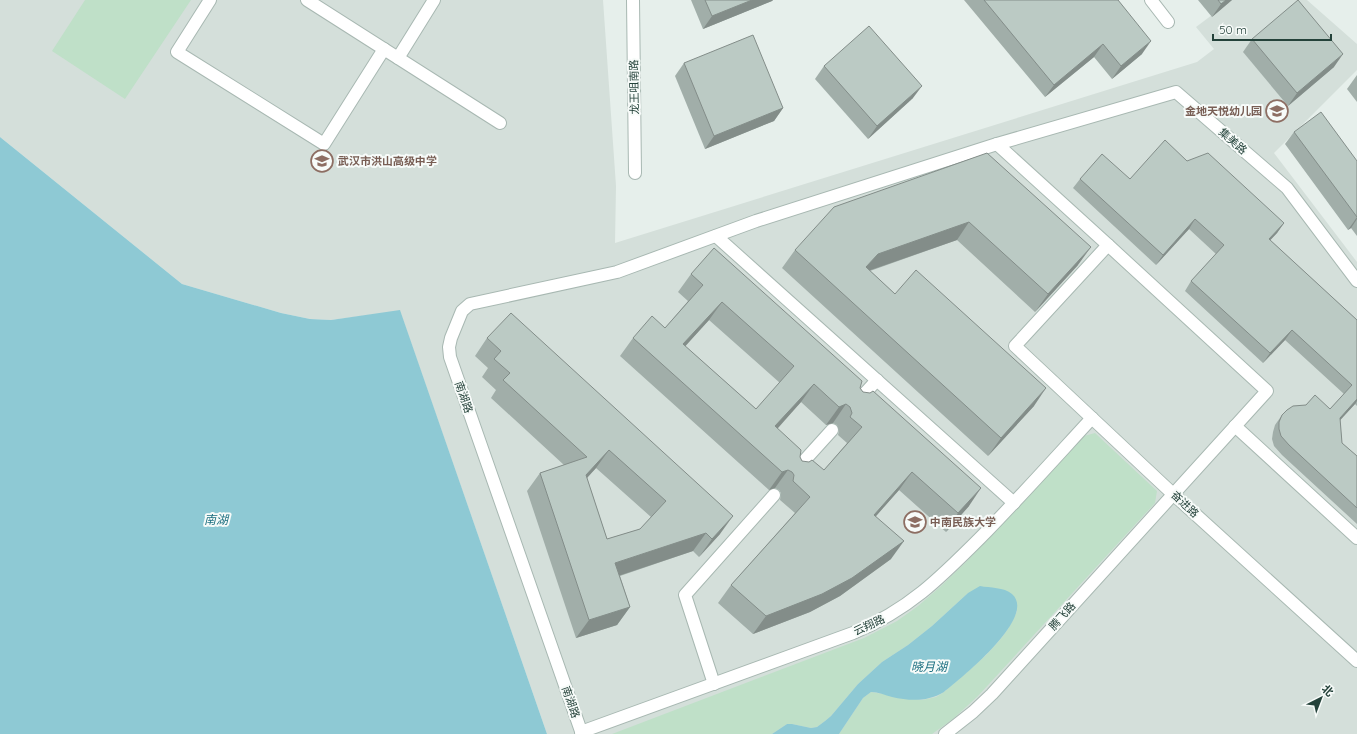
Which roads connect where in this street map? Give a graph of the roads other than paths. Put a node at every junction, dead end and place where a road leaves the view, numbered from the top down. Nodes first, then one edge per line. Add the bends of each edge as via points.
1 (210, 0) edge
2 (308, 0) edge
3 (434, 0) edge
4 (633, 0) edge
5 (1151, 0) edge
6 (1168, 22) dead end
7 (384, 49) junction
8 (398, 58) junction
9 (500, 123) dead end
10 (997, 144) junction
11 (635, 174) dead end
12 (716, 236) junction
13 (1108, 245) junction
14 (1357, 281) edge
15 (877, 380) junction
16 (855, 404) edge
17 (1092, 418) junction
18 (1235, 426) junction
19 (832, 430) dead end
20 (794, 473) edge
21 (1173, 494) junction
22 (774, 495) dead end
23 (1014, 503) junction
24 (1357, 538) edge
25 (1357, 662) edge
26 (714, 684) junction
27 (582, 733) edge
28 (945, 734) edge

1 - 7 street via 177,52 324,144
2 - 7 street
3 - 8 street
4 - 11 street, 龙王咀南路
5 - 6 street
7 - 8 street
8 - 9 street
10 - 12 street, 南湖路
10 - 13 street
10 - 14 street, 集美路 via 1176,92 1287,188
12 - 15 street
12 - 27 street, 南湖路 via 617,272 474,302 462,311 450,343 450,357
13 - 17 street, 奋进路 via 1014,346
13 - 18 street, 腾飞路 via 1267,391
15 - 16 street
15 - 23 street
17 - 21 street, 奋进路
17 - 23 street, 云翔路
18 - 21 street, 腾飞路
18 - 24 street
19 - 20 street
21 - 25 street, 奋进路
21 - 28 street, 腾飞路 via 992,694
22 - 26 street via 685,595
23 - 26 street, 云翔路 via 932,585 888,616 853,633
26 - 27 street, 云翔路

